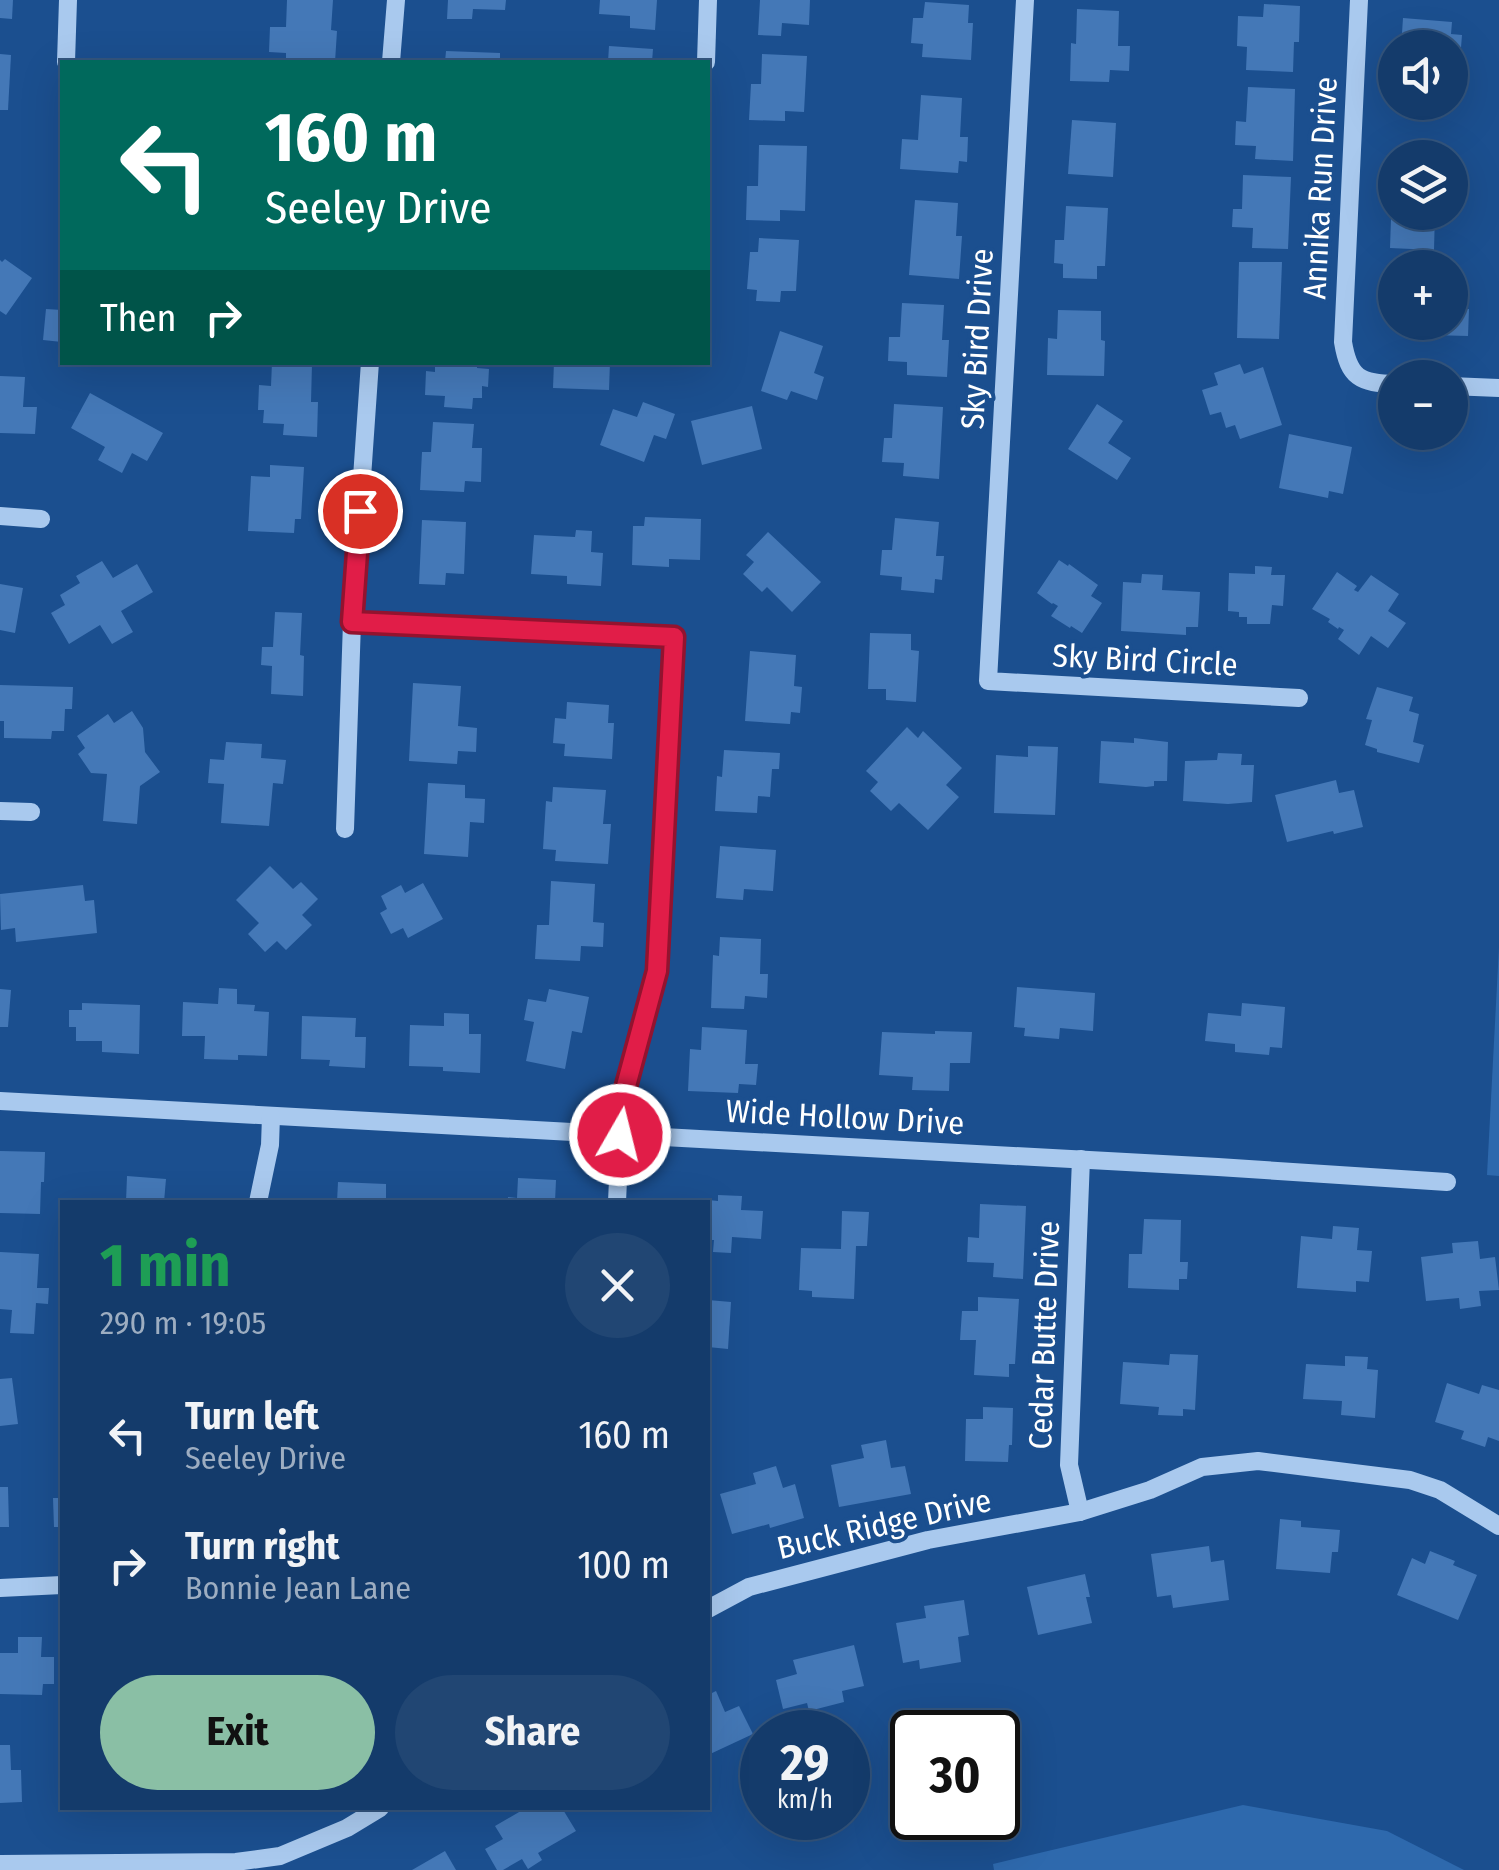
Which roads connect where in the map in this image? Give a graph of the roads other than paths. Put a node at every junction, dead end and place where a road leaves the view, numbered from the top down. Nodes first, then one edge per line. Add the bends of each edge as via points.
1 (68, 0) edge
2 (396, 0) edge
3 (708, 0) edge
4 (1025, 0) edge
5 (1358, 0) edge
6 (66, 60) edge
7 (391, 60) edge
8 (706, 60) edge
9 (370, 365) edge
10 (1378, 383) edge
11 (1468, 387) edge
12 (1499, 388) edge
13 (0, 516) edge
14 (41, 520) dead end
15 (352, 622) junction
16 (988, 681) joint
17 (1300, 698) dead end
18 (0, 811) edge
19 (31, 812) dead end
20 (345, 829) dead end
21 (0, 1101) edge
22 (271, 1116) junction
23 (620, 1135) junction
24 (1081, 1159) junction
25 (1447, 1182) dead end
26 (258, 1200) edge
27 (617, 1200) edge
28 (1080, 1512) junction
29 (1499, 1526) edge
30 (60, 1585) edge
31 (0, 1588) edge
32 (710, 1608) edge
33 (377, 1810) edge
34 (281, 1863) edge
35 (0, 1864) edge

1 - 6 street
2 - 7 street
3 - 8 street
4 - 16 street, Sky Bird Drive
5 - 10 street, Annika Run Drive via 1343,342 1356,376
9 - 15 street
11 - 12 street
13 - 14 street
15 - 20 street
15 - 23 street via 674,637 657,971
16 - 17 street, Sky Bird Circle
18 - 19 street
21 - 22 street, Wide Hollow Drive
22 - 23 street, Wide Hollow Drive
22 - 26 street
23 - 24 street, Wide Hollow Drive
23 - 27 street
24 - 25 street, Wide Hollow Drive
24 - 28 street, Cedar Butte Drive via 1069,1465
28 - 29 street, Buck Ridge Drive via 1202,1466 1258,1460 1410,1480
28 - 32 street, Buck Ridge Drive via 928,1540 748,1587
30 - 31 street
33 - 34 street
34 - 35 street

